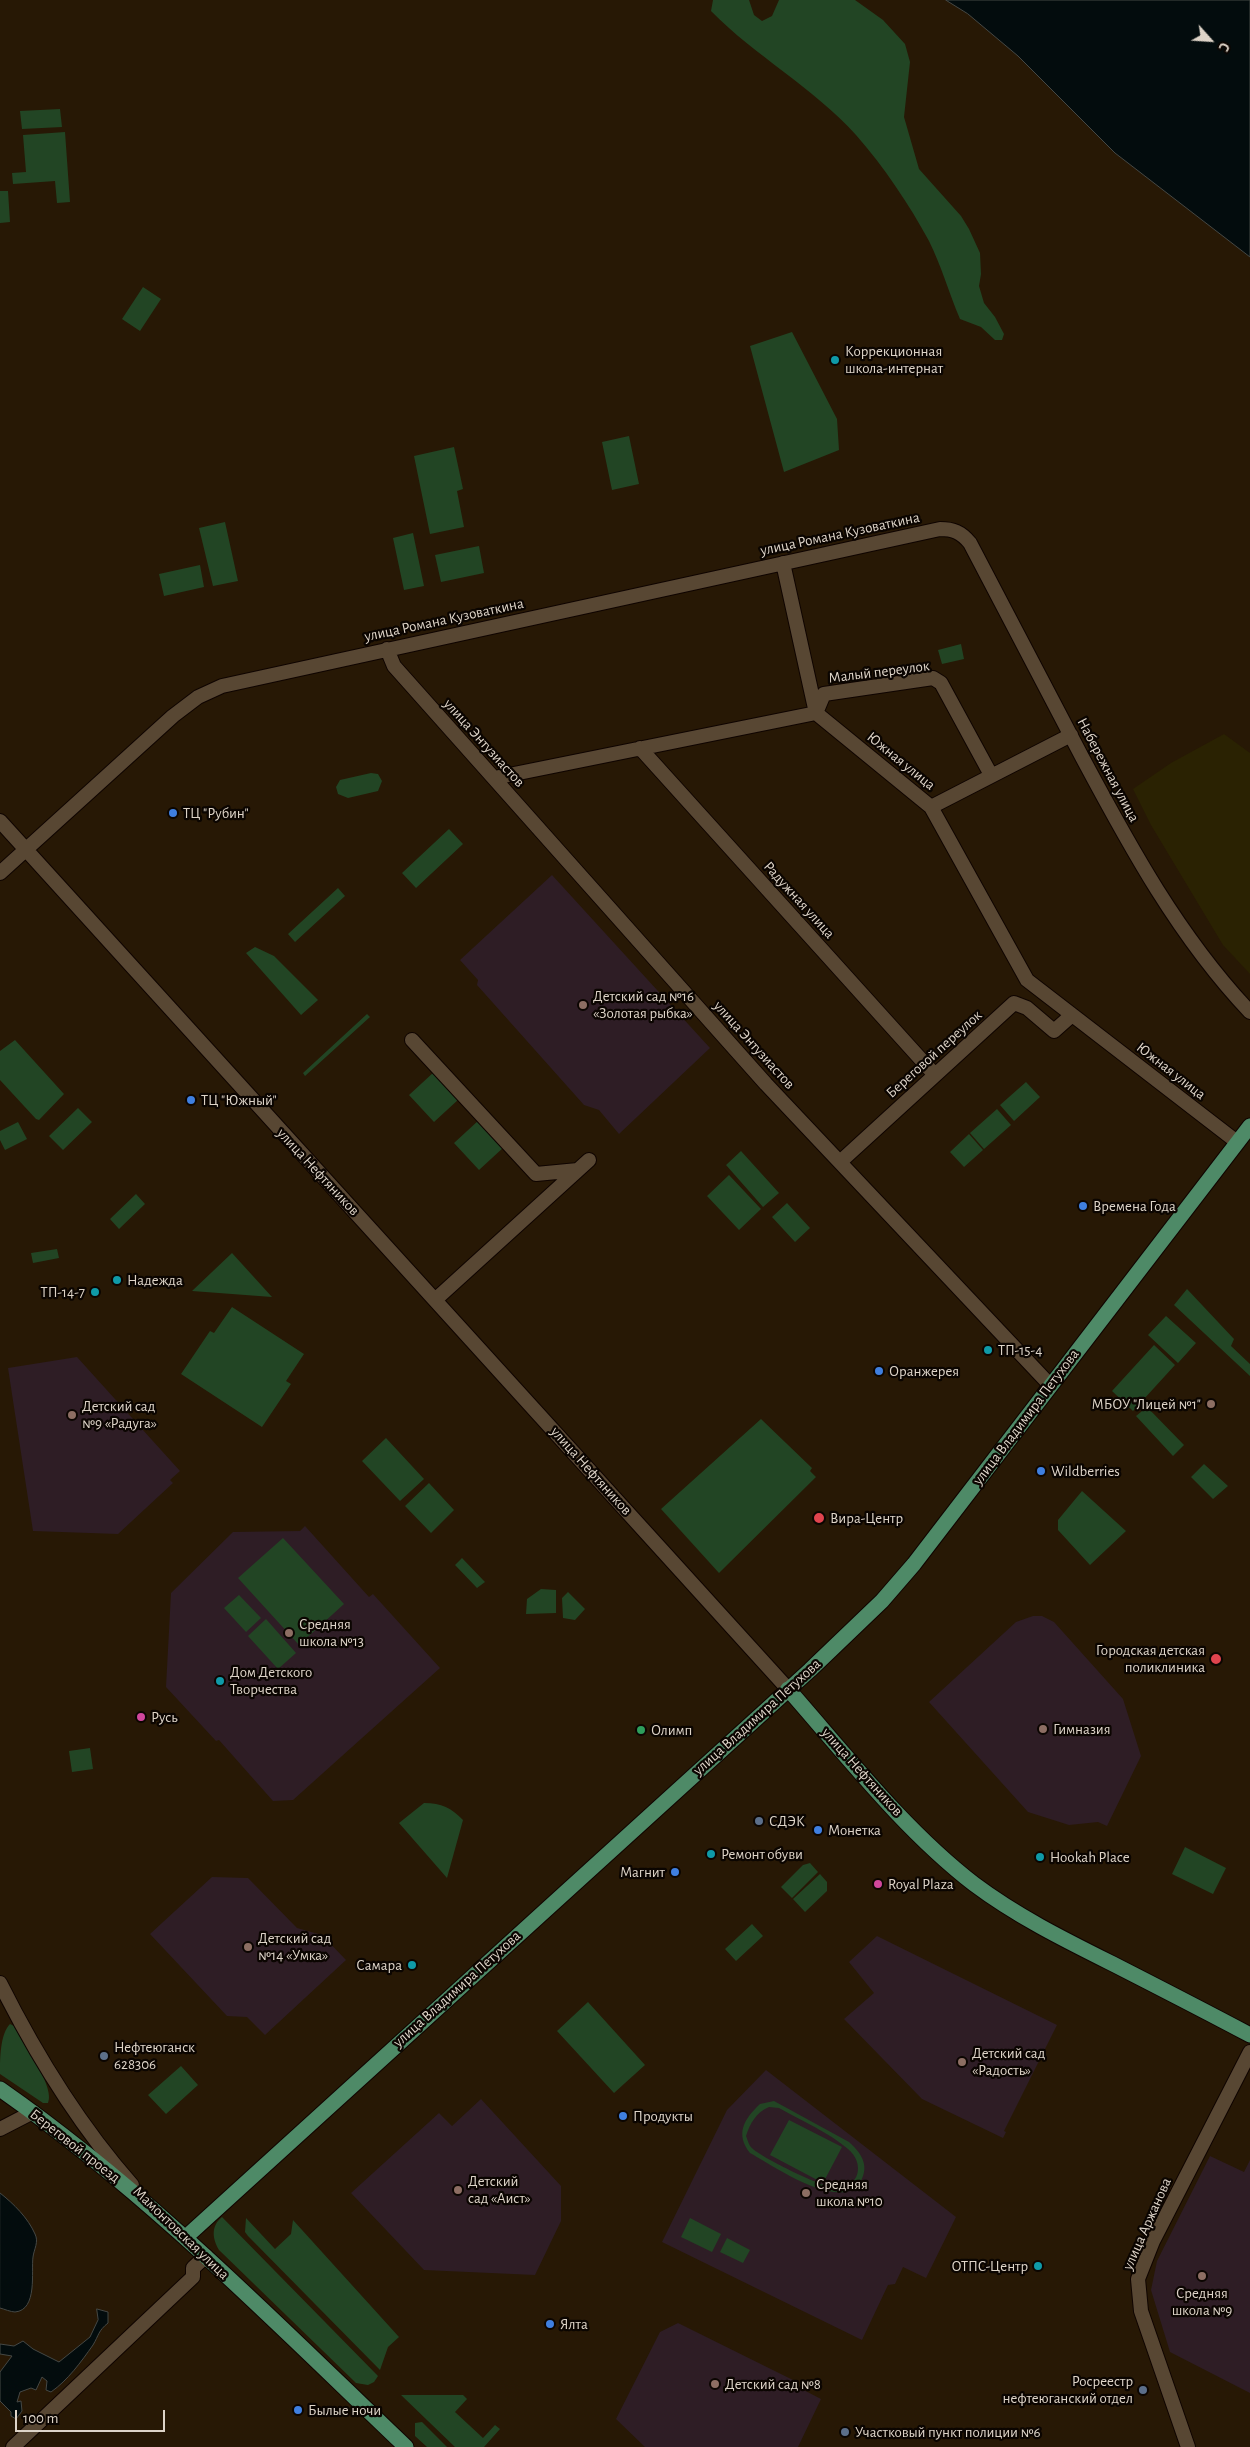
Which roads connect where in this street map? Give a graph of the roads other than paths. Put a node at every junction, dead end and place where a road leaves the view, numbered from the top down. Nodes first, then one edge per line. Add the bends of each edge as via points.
1 (958, 532) joint
2 (783, 563) junction
3 (387, 649) junction
4 (816, 713) junction
5 (1071, 735) junction
6 (640, 748) junction
7 (991, 775) junction
8 (494, 778) junction
9 (931, 807) junction
10 (0, 821) edge
11 (25, 850) junction
12 (0, 873) edge
13 (1250, 1012) edge
14 (1072, 1015) junction
15 (412, 1040) dead end
16 (935, 1075) junction
17 (1250, 1126) edge
18 (1237, 1142) junction
19 (588, 1160) dead end
20 (840, 1162) junction
21 (578, 1170) junction
22 (435, 1300) junction
23 (1050, 1385) junction
24 (788, 1689) junction
25 (0, 1983) edge
26 (1250, 2035) edge
27 (1250, 2052) edge
28 (0, 2089) edge
29 (33, 2112) junction
30 (0, 2129) edge
31 (149, 2205) junction
32 (186, 2237) junction
33 (206, 2256) junction
34 (13, 2447) edge
35 (406, 2447) edge
36 (1188, 2447) edge

1 - 2 street, улица Романа Кузоваткина via 940,528
1 - 5 street, Набережная улица via 970,542
2 - 3 street, улица Романа Кузоваткина
2 - 4 street
3 - 8 street, улица Энтузиастов via 394,666
3 - 11 street, улица Романа Кузоваткина via 234,682 198,697
4 - 6 street
4 - 7 street, Малый переулок via 824,694 933,678 941,682
4 - 9 street, Южная улица
5 - 7 street
5 - 13 street, Набережная улица via 1132,848 1175,918 1210,967
6 - 8 street
6 - 16 street, Радужная улица
7 - 9 street
8 - 20 street, улица Энтузиастов via 766,1084
9 - 14 street, Южная улица via 1027,980
10 - 11 street, улица Нефтяников
11 - 12 street, улица Романа Кузоваткина
11 - 22 street, улица Нефтяников
14 - 16 street, Береговой переулок via 1054,1031 1027,1008 1014,1003
14 - 18 street, Южная улица
15 - 21 street via 536,1174
16 - 20 street, Береговой переулок
17 - 18 main road, улица Владимира Петухова
18 - 23 main road, улица Владимира Петухова
19 - 21 street
20 - 23 street, улица Энтузиастов
21 - 22 street
22 - 24 street, улица Нефтяников
23 - 24 main road, улица Владимира Петухова via 895,1587
24 - 26 main road, улица Нефтяников via 913,1829 975,1884 1062,1939
24 - 32 main road, улица Владимира Петухова
25 - 31 street, Мамонтовская улица via 76,2115
27 - 36 street, улица Аржанова via 1153,2242 1138,2279 1141,2311
28 - 29 main road, Береговой проезд
29 - 30 street
29 - 31 main road, Береговой проезд
31 - 32 main road, Мамонтовская улица
32 - 33 main road, Мамонтовская улица
33 - 34 street via 194,2268 193,2277
33 - 35 main road, Мамонтовская улица

